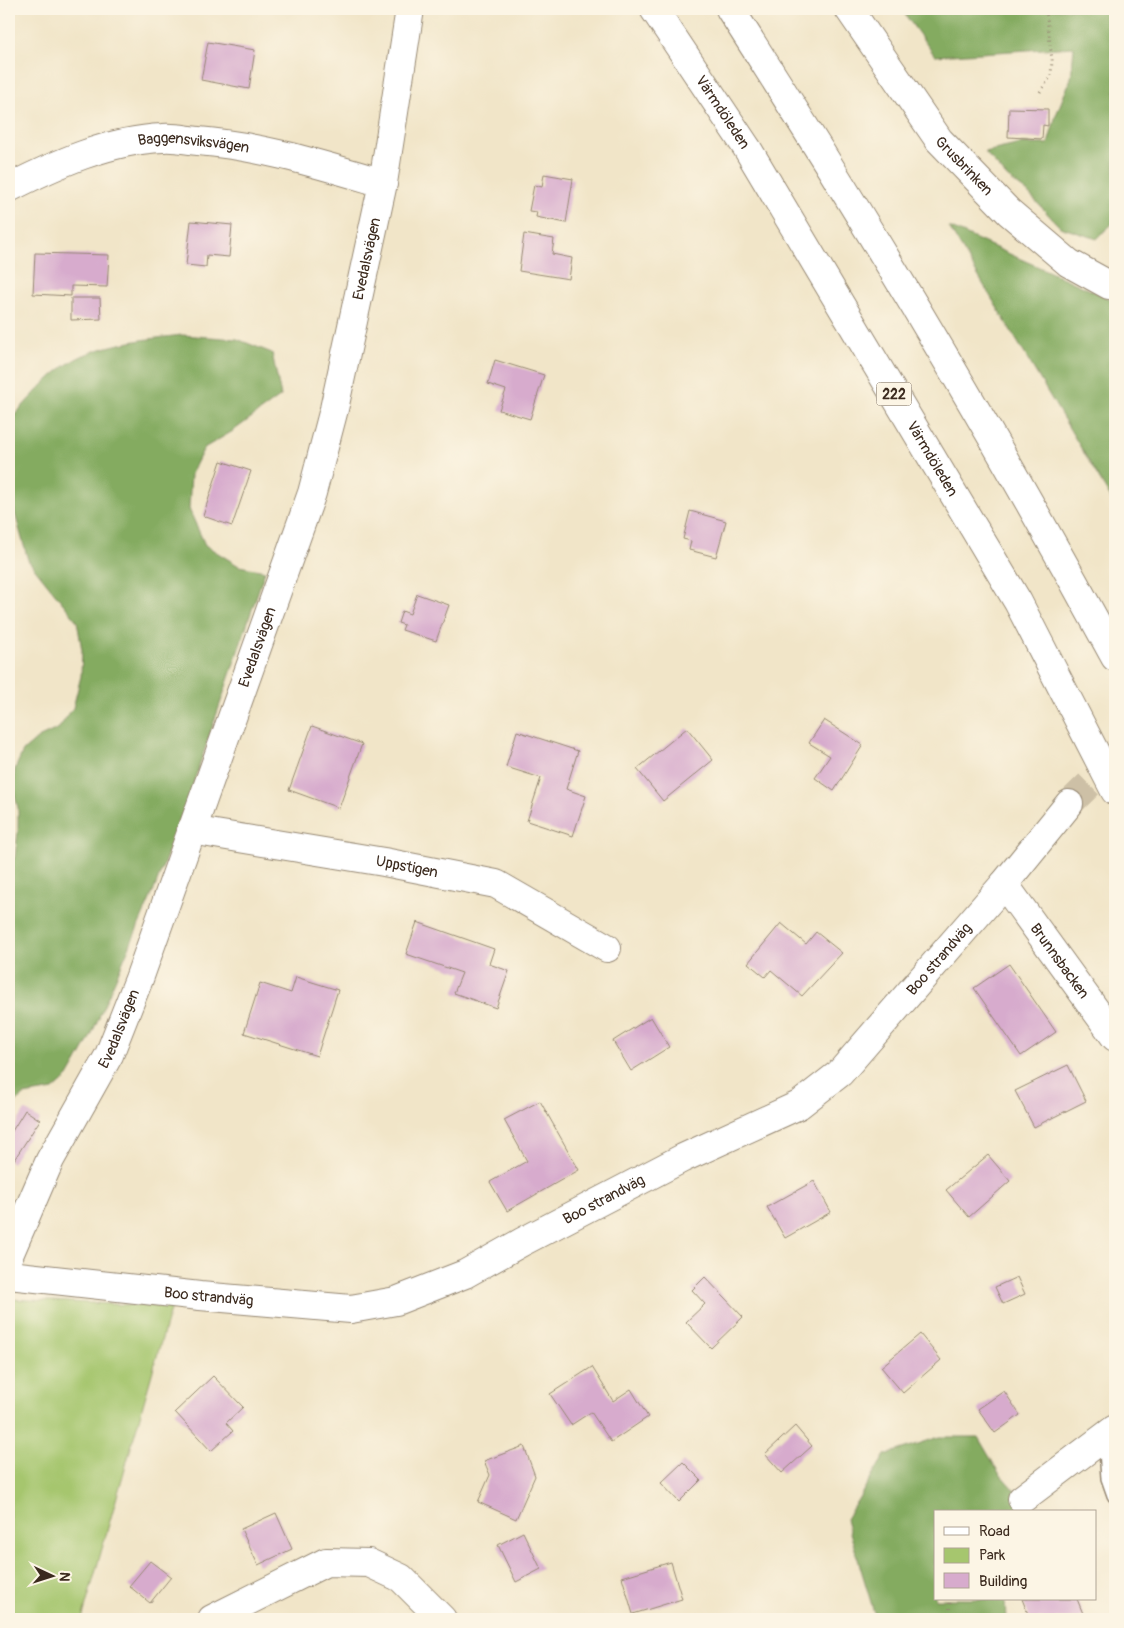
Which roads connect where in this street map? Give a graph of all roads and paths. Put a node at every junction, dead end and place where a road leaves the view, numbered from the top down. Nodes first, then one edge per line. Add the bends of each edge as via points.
1 (410, 9) edge
2 (654, 9) edge
3 (730, 9) edge
4 (849, 9) edge
5 (1046, 9) edge
6 (1040, 92) dead end
7 (383, 183) junction
8 (9, 188) edge
9 (1115, 286) edge
10 (1115, 657) edge
11 (1115, 791) edge
12 (1069, 804) tunnel mouth
13 (191, 830) junction
14 (1004, 884) junction
15 (607, 948) dead end
16 (1115, 1037) edge
17 (9, 1255) edge
18 (9, 1275) edge
19 (1111, 1432) edge
20 (1115, 1495) edge
21 (1022, 1499) dead end
22 (950, 1600) edge
23 (212, 1619) edge
24 (442, 1619) edge
25 (949, 1619) edge

1 - 7 main road, Evedalsvägen
2 - 11 main road, Värmdöleden / 222 via 747,148 1018,602
3 - 10 main road via 834,169 1032,503
4 - 9 main road, Grusbrinken via 939,140 1009,212 1069,262
5 - 6 path via 1051,76
7 - 8 main road, Baggensviksvägen via 294,156 227,143 164,138 120,144 95,152 53,166
7 - 13 main road, Evedalsvägen via 334,409 312,493
12 - 14 main road, Boo strandväg
13 - 15 main road, Uppstigen via 496,884
13 - 17 main road, Evedalsvägen via 109,1055 50,1160
14 - 16 main road, Brunnsbacken
14 - 18 main road, Boo strandväg via 840,1072 799,1105 683,1158 465,1274 396,1301 351,1309
19 - 20 lane via 1109,1478
19 - 21 main road
22 - 25 path
23 - 24 main road via 326,1562 369,1564 401,1578

